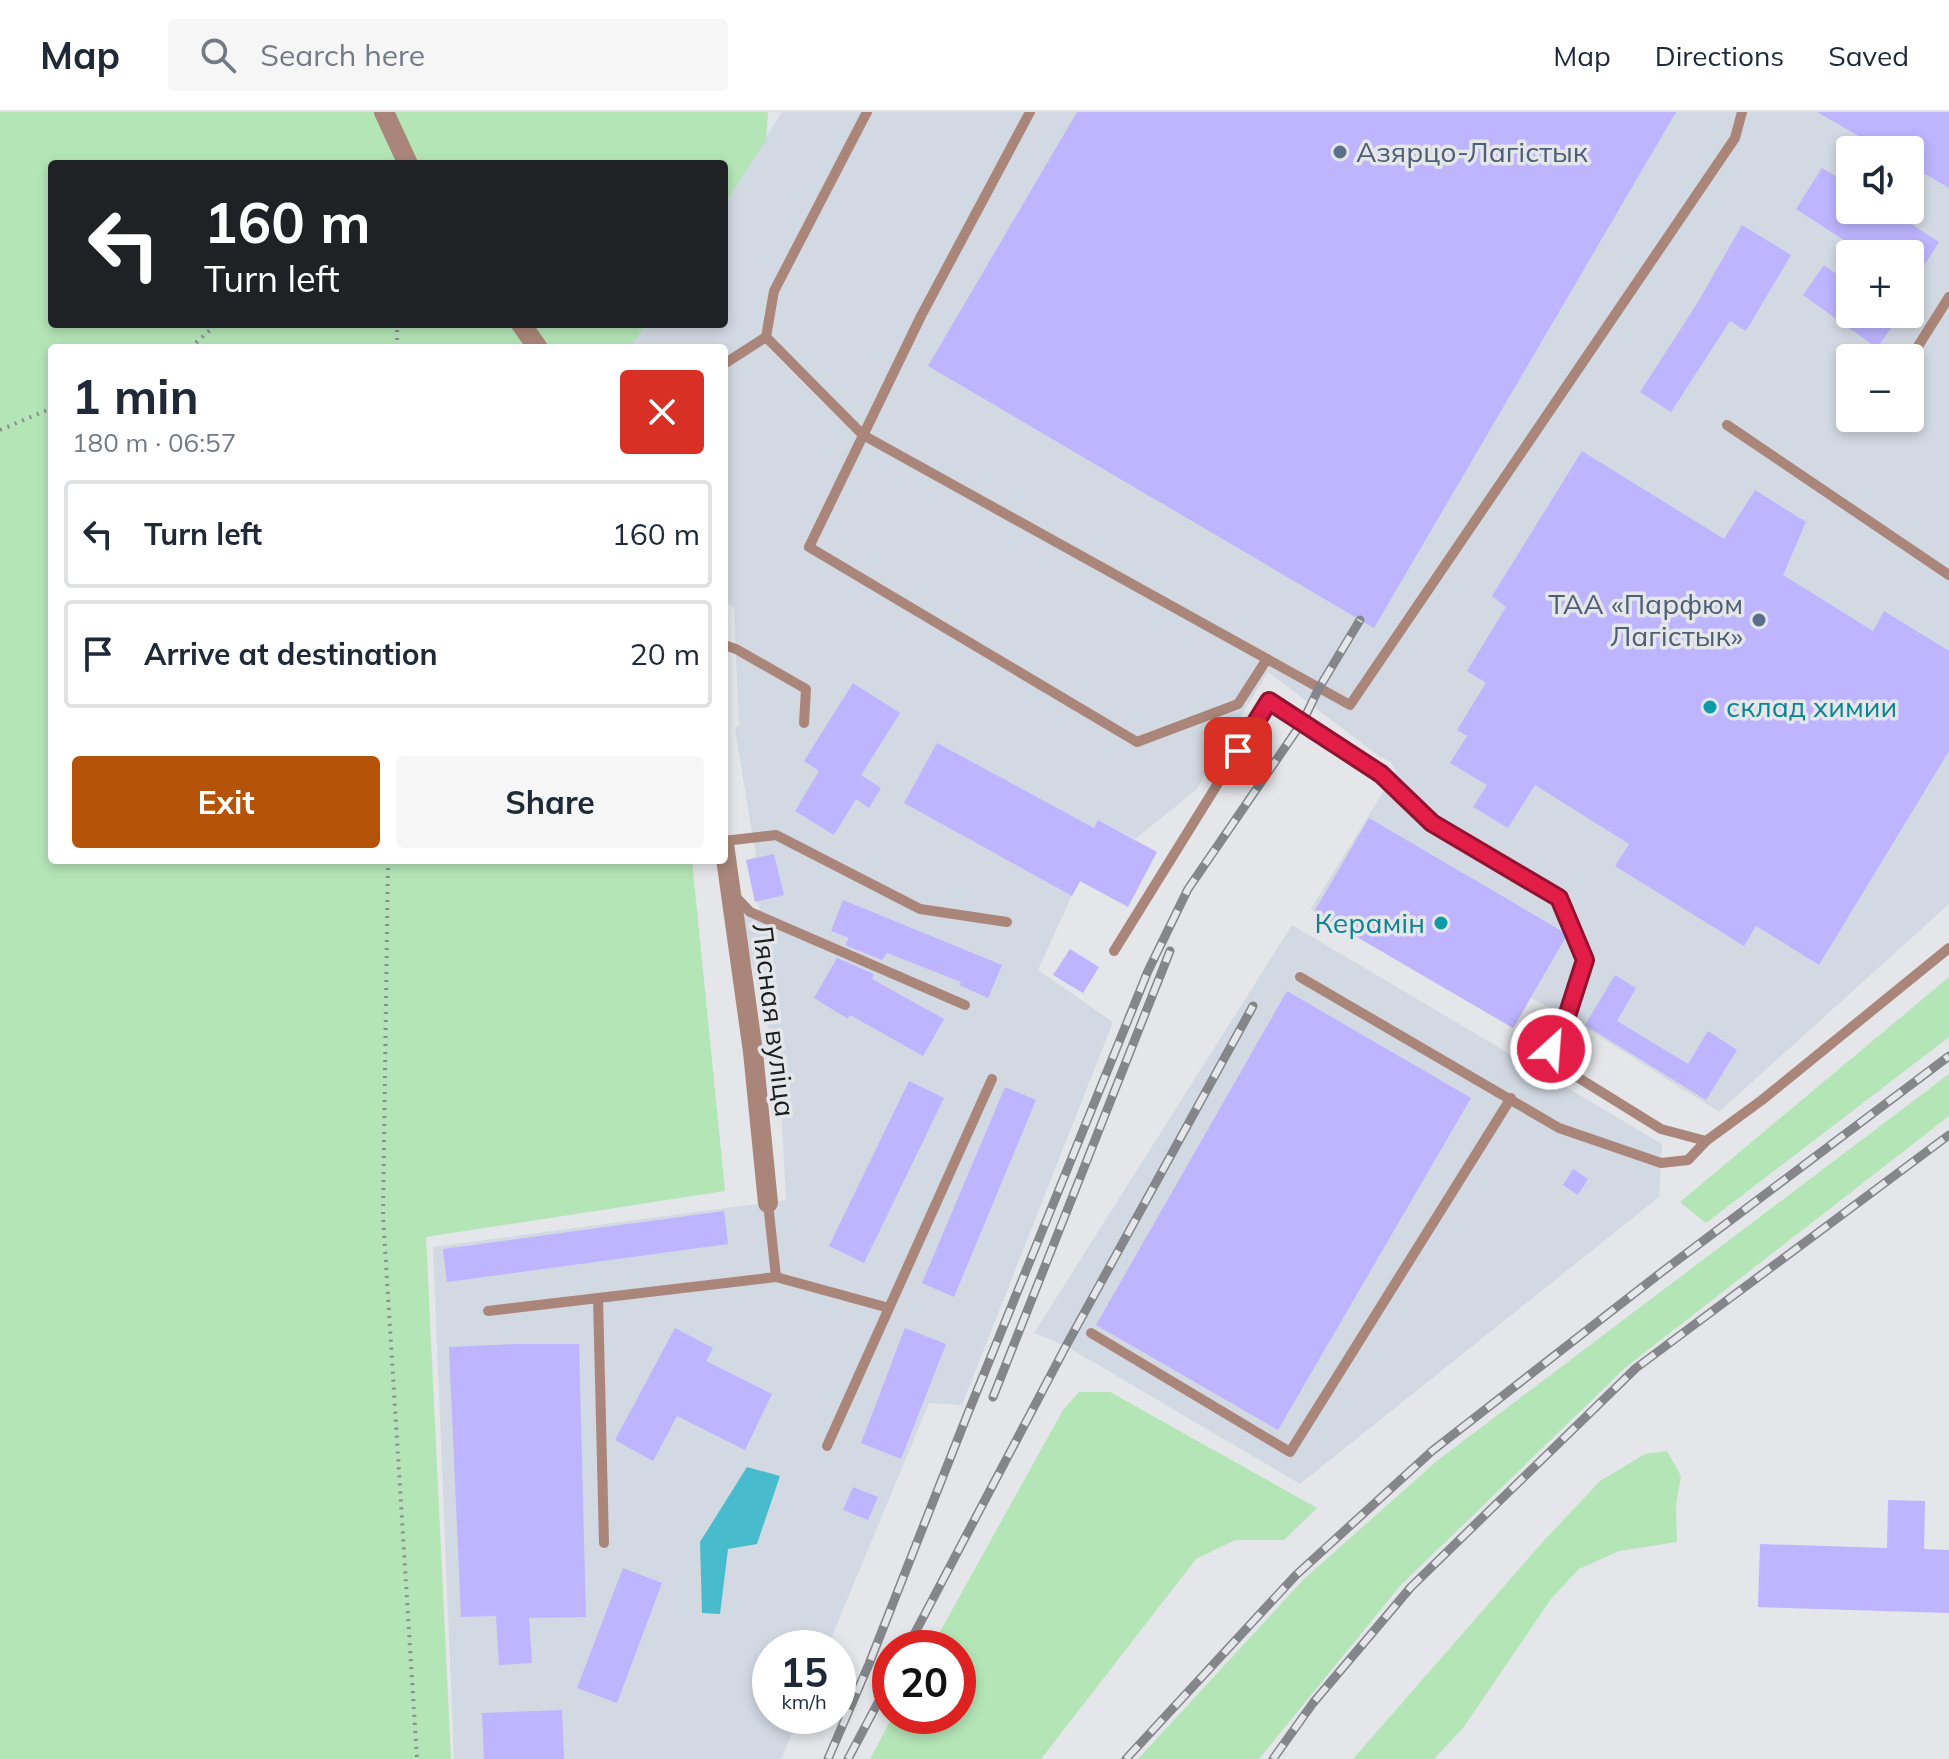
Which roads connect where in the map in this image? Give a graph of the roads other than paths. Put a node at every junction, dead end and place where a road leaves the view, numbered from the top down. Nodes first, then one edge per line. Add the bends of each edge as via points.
1 (384, 112) edge
2 (867, 112) edge
3 (1030, 112) edge
4 (1742, 112) edge
5 (406, 160) edge
6 (1949, 297) edge
7 (766, 337) junction
8 (1919, 344) edge
9 (728, 361) edge
10 (1727, 425) dead end
11 (863, 435) junction
12 (1949, 575) edge
13 (728, 646) edge
14 (1267, 659) junction
15 (804, 723) dead end
16 (728, 841) edge
17 (726, 864) edge
18 (729, 890) junction
19 (1007, 922) dead end
20 (1949, 948) edge
21 (1114, 951) dead end
22 (1300, 977) dead end
23 (965, 1005) dead end
24 (992, 1079) dead end
25 (1511, 1098) junction
26 (1706, 1141) junction
27 (768, 1203) joint
28 (776, 1277) junction
29 (598, 1298) junction
30 (889, 1308) junction
31 (488, 1311) dead end
32 (1091, 1333) dead end
33 (827, 1446) dead end
34 (604, 1543) dead end

1 - 5 street
2 - 7 lane via 774,291
3 - 11 lane
4 - 14 lane via 1735,138 1350,705
6 - 8 lane
7 - 9 lane
7 - 11 lane
10 - 12 lane
11 - 14 lane
11 - 14 lane via 809,547 1137,742 1238,704
13 - 15 lane via 806,689
16 - 19 lane via 776,835 920,909
17 - 18 street, Лясная вуліца
18 - 23 lane via 750,912
18 - 27 street, Лясная вуліца
20 - 26 lane
21 - 26 lane via 1269,701 1381,774 1432,823 1559,898 1585,960 1567,1016 1549,1033 1561,1067 1661,1129
22 - 25 lane
24 - 30 lane
25 - 26 lane via 1559,1128 1661,1163 1688,1160
25 - 32 lane via 1290,1452
27 - 28 lane
28 - 29 lane
28 - 30 lane
29 - 31 lane
29 - 34 lane
30 - 33 lane

